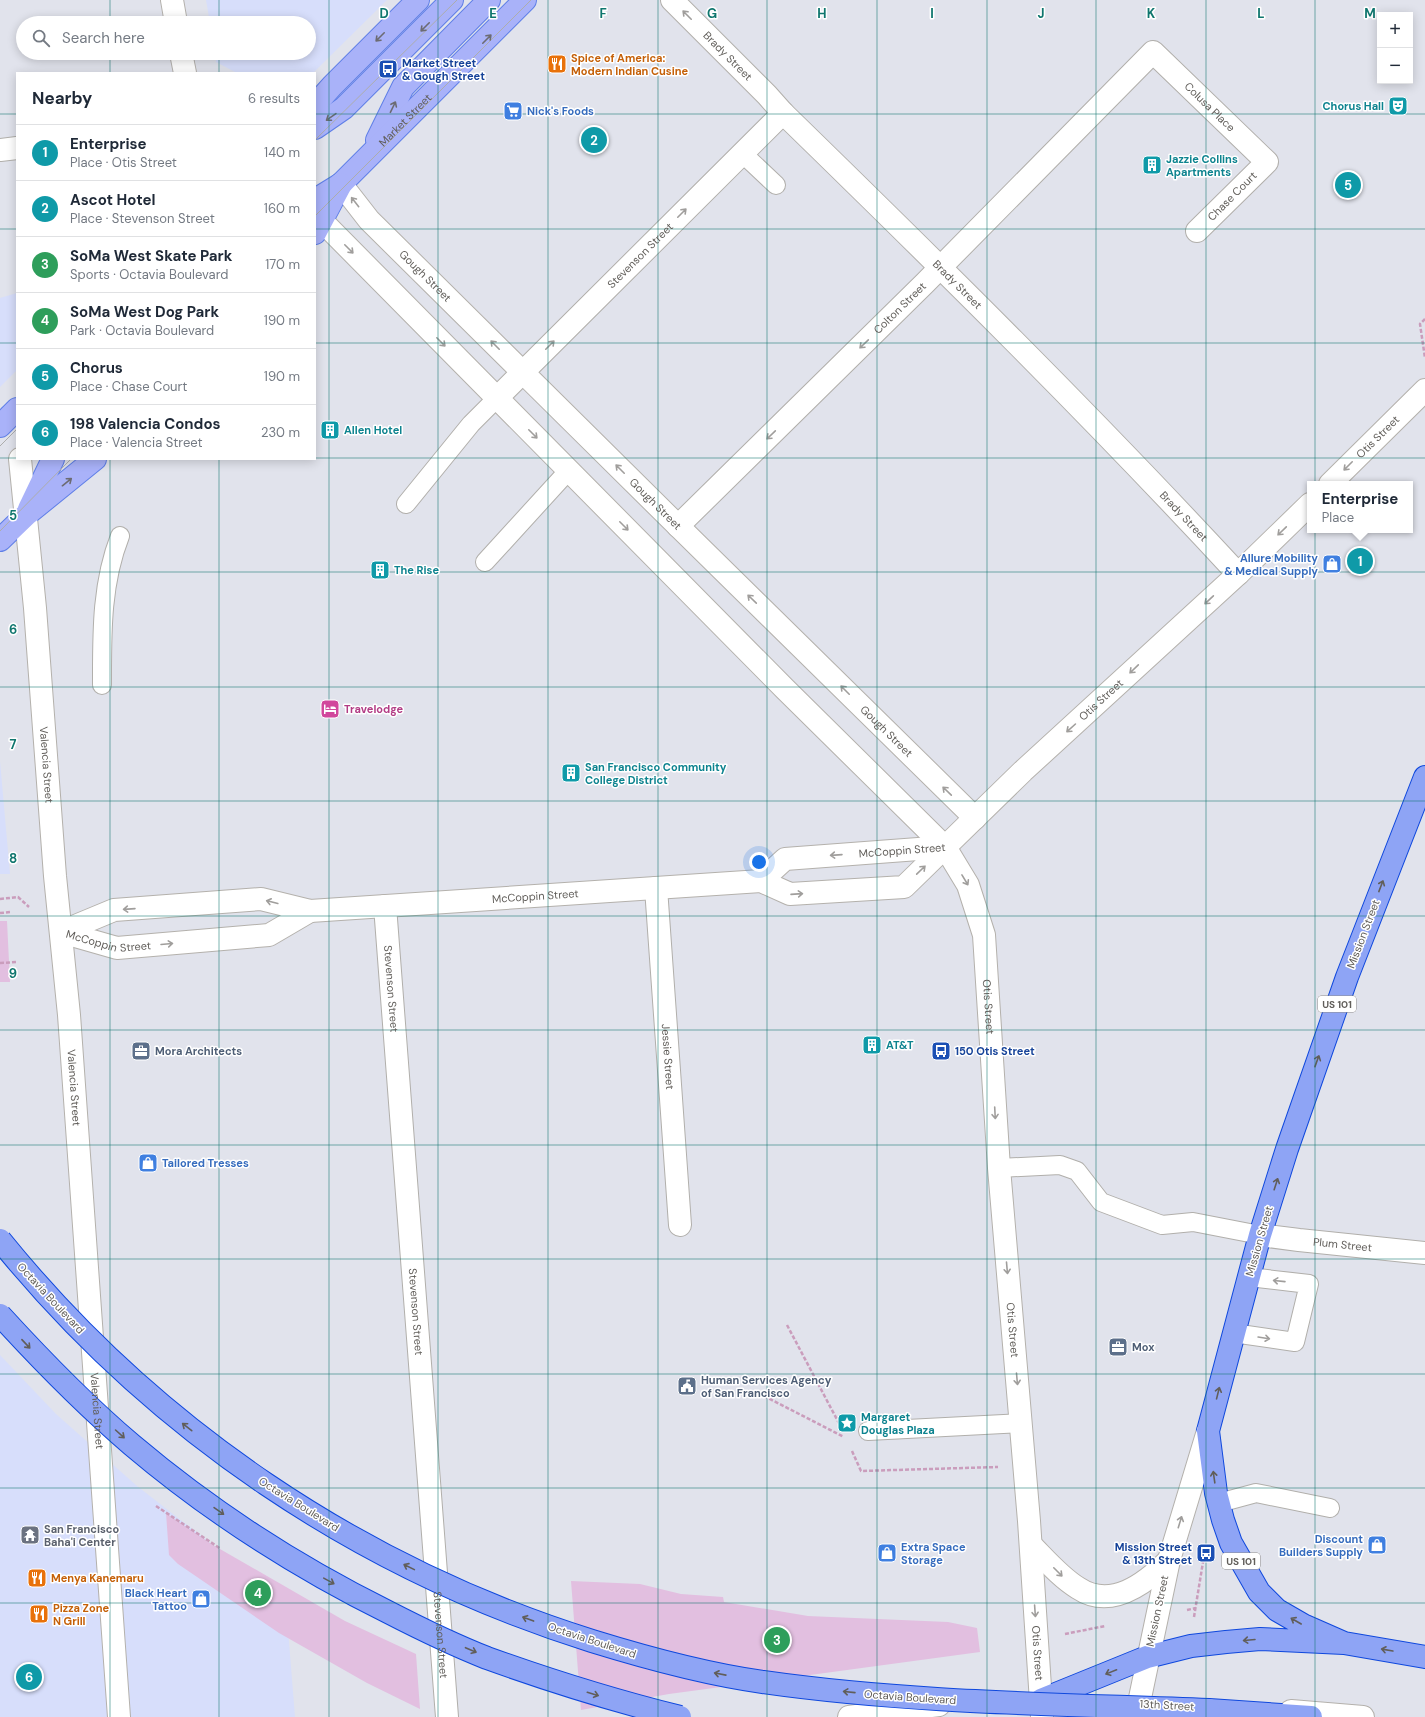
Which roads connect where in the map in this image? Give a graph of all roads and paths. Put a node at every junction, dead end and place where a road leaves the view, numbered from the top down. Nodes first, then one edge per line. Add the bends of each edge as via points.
1 (172, 0) edge
2 (418, 0) edge
3 (452, 0) edge
4 (489, 0) edge
5 (526, 0) edge
6 (672, 0) edge
7 (175, 16) edge
8 (1153, 52) joint
9 (182, 60) edge
10 (185, 72) edge
11 (323, 89) edge
12 (316, 103) edge
13 (782, 113) junction
14 (316, 127) edge
15 (16, 148) edge
16 (0, 150) edge
17 (742, 153) junction
18 (370, 155) junction
19 (1267, 162) joint
20 (341, 184) junction
21 (776, 185) dead end
22 (316, 199) edge
23 (317, 223) edge
24 (1198, 231) dead end
25 (941, 266) junction
26 (1425, 319) edge
27 (1425, 358) edge
28 (523, 372) junction
29 (1425, 390) edge
30 (497, 398) junction
31 (16, 416) edge
32 (0, 426) edge
33 (20, 460) edge
34 (53, 460) edge
35 (94, 460) edge
36 (569, 470) junction
37 (1333, 481) edge
38 (406, 504) dead end
39 (1307, 507) edge
40 (26, 515) junction
41 (678, 526) junction
42 (120, 536) dead end
43 (0, 540) edge
44 (485, 562) dead end
45 (1238, 574) junction
46 (102, 685) dead end
47 (1425, 777) edge
48 (975, 818) junction
49 (945, 847) junction
50 (761, 881) junction
51 (656, 888) junction
52 (385, 906) junction
53 (310, 911) junction
54 (11, 912) dead end
55 (0, 913) edge
56 (61, 932) junction
57 (18, 962) dead end
58 (0, 963) edge
59 (999, 1168) junction
60 (680, 1225) dead end
61 (1260, 1234) junction
62 (0, 1240) edge
63 (1425, 1253) edge
64 (1249, 1277) junction
65 (0, 1315) edge
66 (788, 1324) dead end
67 (1233, 1333) junction
68 (1021, 1423) junction
69 (868, 1431) dead end
70 (1208, 1431) junction
71 (846, 1438) dead end
72 (1219, 1503) junction
73 (1330, 1508) dead end
74 (1031, 1544) junction
75 (1209, 1557) dead end
76 (1169, 1560) junction
77 (1196, 1608) junction
78 (1187, 1610) dead end
79 (1194, 1620) dead end
80 (1107, 1625) dead end
81 (1064, 1634) dead end
82 (1344, 1643) junction
83 (1147, 1657) junction
84 (1425, 1657) edge
85 (1042, 1708) edge
86 (1137, 1710) edge
87 (119, 1717) edge
88 (447, 1717) edge
89 (680, 1717) edge
90 (849, 1717) edge
91 (1311, 1717) edge
92 (1364, 1717) edge

1 - 7 street
2 -> 11 main road
3 -> 14 main road via 344,108
18 -> 4 main road, Market Street via 403,87
18 -> 5 main road, Market Street
13 -> 6 street, Brady Street
8 - 19 street, Colusa Place
8 - 25 street, Colton Street
9 - 10 street
11 - 12 main road
13 - 17 street, Stevenson Street
13 - 25 street, Brady Street
15 - 16 street
17 - 21 lane
28 -> 17 street, Stevenson Street
18 - 20 main road, Market Street
19 - 24 street, Chase Court
20 - 22 main road, Market Street
20 - 23 main road, Market Street
28 -> 20 street, Gough Street via 369,220
23 -> 30 street
25 -> 41 street, Colton Street
25 - 45 street, Brady Street
26 - 27 path via 1420,324
28 - 30 street, Stevenson Street
41 -> 28 street, Gough Street
29 -> 37 street, Otis Street
30 -> 36 street
30 - 38 lane via 471,424
31 - 32 main road
33 - 40 street, Valencia Street
34 - 40 main road
40 -> 35 main road
36 - 44 lane
36 -> 49 street via 790,695
39 -> 45 street, Otis Street
40 - 43 main road
40 - 56 street, Valencia Street
48 -> 41 street, Gough Street
42 - 46 lane via 104,600
45 -> 48 street, Otis Street via 1023,770
61 -> 47 highway, Mission Street / US 101 via 1347,977
48 - 49 street, Otis Street
49 -> 50 street, McCoppin Street via 785,859
50 -> 49 street, McCoppin Street via 790,894 904,886
49 -> 59 street, Otis Street via 968,886 984,935
50 - 51 street, McCoppin Street
51 - 52 street, McCoppin Street
51 - 60 street, Jessie Street
52 - 53 street, McCoppin Street
52 - 88 street, Stevenson Street
53 -> 56 street, McCoppin Street via 261,899 114,910
56 -> 53 street, McCoppin Street via 116,948 261,936 269,935
54 - 55 path
56 - 87 street, Valencia Street
57 - 58 path
59 - 61 lane via 1060,1165 1077,1171 1101,1202 1162,1225 1193,1222
59 -> 68 street, Otis Street
61 - 63 street, Plum Street
61 - 64 highway, Mission Street / US 101
91 -> 62 highway, Octavia Boulevard, bridge via 897,1697 767,1683 634,1654 504,1611 384,1555 327,1523 218,1451 116,1365 69,1318
64 - 67 highway, Mission Street / US 101
67 -> 64 lane via 1295,1342 1309,1284
65 -> 89 highway, bridge via 82,1400 133,1445 187,1489 301,1566 360,1599 486,1657 621,1702
66 - 71 path
70 -> 67 highway, Mission Street / US 101
68 - 69 lane
68 - 74 street, Otis Street
72 -> 70 highway, US 101
76 -> 70 street, Mission Street
72 - 73 lane via 1256,1493
82 -> 72 highway, US 101 via 1277,1610 1259,1592 1231,1543
74 -> 76 street via 1065,1579 1088,1594 1100,1596 1113,1596 1128,1591 1154,1574
74 -> 85 street, Otis Street
75 - 77 path via 1203,1562
76 - 83 street, Mission Street
77 - 78 path
77 - 79 path
80 - 81 path
82 -> 83 highway via 1260,1639 1191,1646
84 -> 82 highway, US 101
83 -> 85 highway
83 - 86 street, Mission Street
85 - 86 street, 13th Street
85 - 90 street, 13th Street via 990,1701 915,1707
86 - 92 street, 13th Street via 1288,1711

